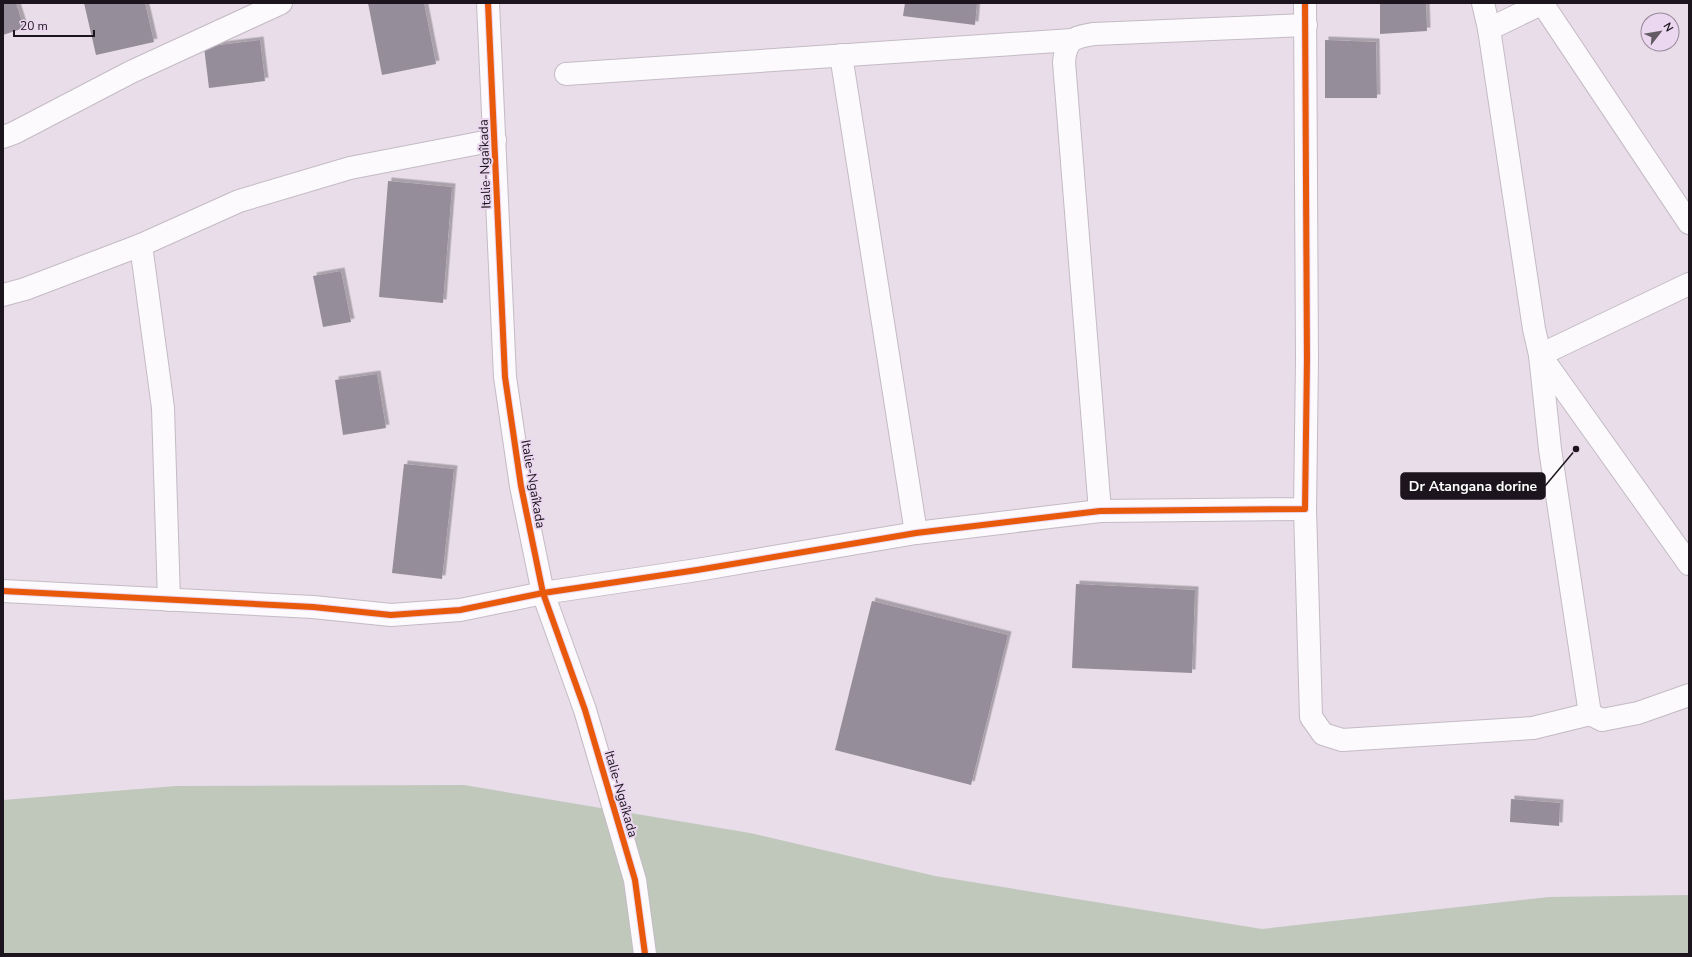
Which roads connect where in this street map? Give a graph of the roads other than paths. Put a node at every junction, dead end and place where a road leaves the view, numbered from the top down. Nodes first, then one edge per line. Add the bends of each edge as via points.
1 (281, 3) edge
2 (488, 3) edge
3 (1306, 3) edge
4 (1483, 3) edge
5 (1542, 3) edge
6 (1306, 25) junction
7 (1489, 29) junction
8 (1072, 40) junction
9 (841, 55) junction
10 (566, 74) dead end
11 (3, 137) edge
12 (495, 140) junction
13 (1689, 222) edge
14 (141, 245) junction
15 (1689, 284) edge
16 (3, 295) edge
17 (1540, 355) junction
18 (1306, 509) junction
19 (1100, 511) junction
20 (916, 533) junction
21 (1689, 564) edge
22 (3, 591) edge
23 (543, 593) junction
24 (169, 600) junction
25 (1689, 695) edge
26 (1590, 714) junction
27 (645, 954) edge

1 - 11 street via 131,72
2 - 12 street, Italie-Ngaîkada
3 - 6 street
4 - 7 street
5 - 7 street
5 - 13 street
6 - 8 street via 1094,34
6 - 18 street
7 - 17 street
8 - 9 street
8 - 19 street via 1065,49 1064,62
9 - 10 street
9 - 20 street
12 - 14 street via 350,168 239,201
12 - 23 street, Italie-Ngaîkada via 505,377 521,486
14 - 16 street
14 - 24 street via 163,408
15 - 17 street
17 - 21 street
17 - 26 street via 1550,449
18 - 19 street
18 - 26 street via 1311,717 1323,734 1342,740 1533,728
19 - 20 street
20 - 23 street
22 - 24 street
23 - 24 street via 460,610 391,615 313,607
23 - 27 street, Italie-Ngaîkada via 585,710 635,880
25 - 26 street via 1638,713 1602,720

